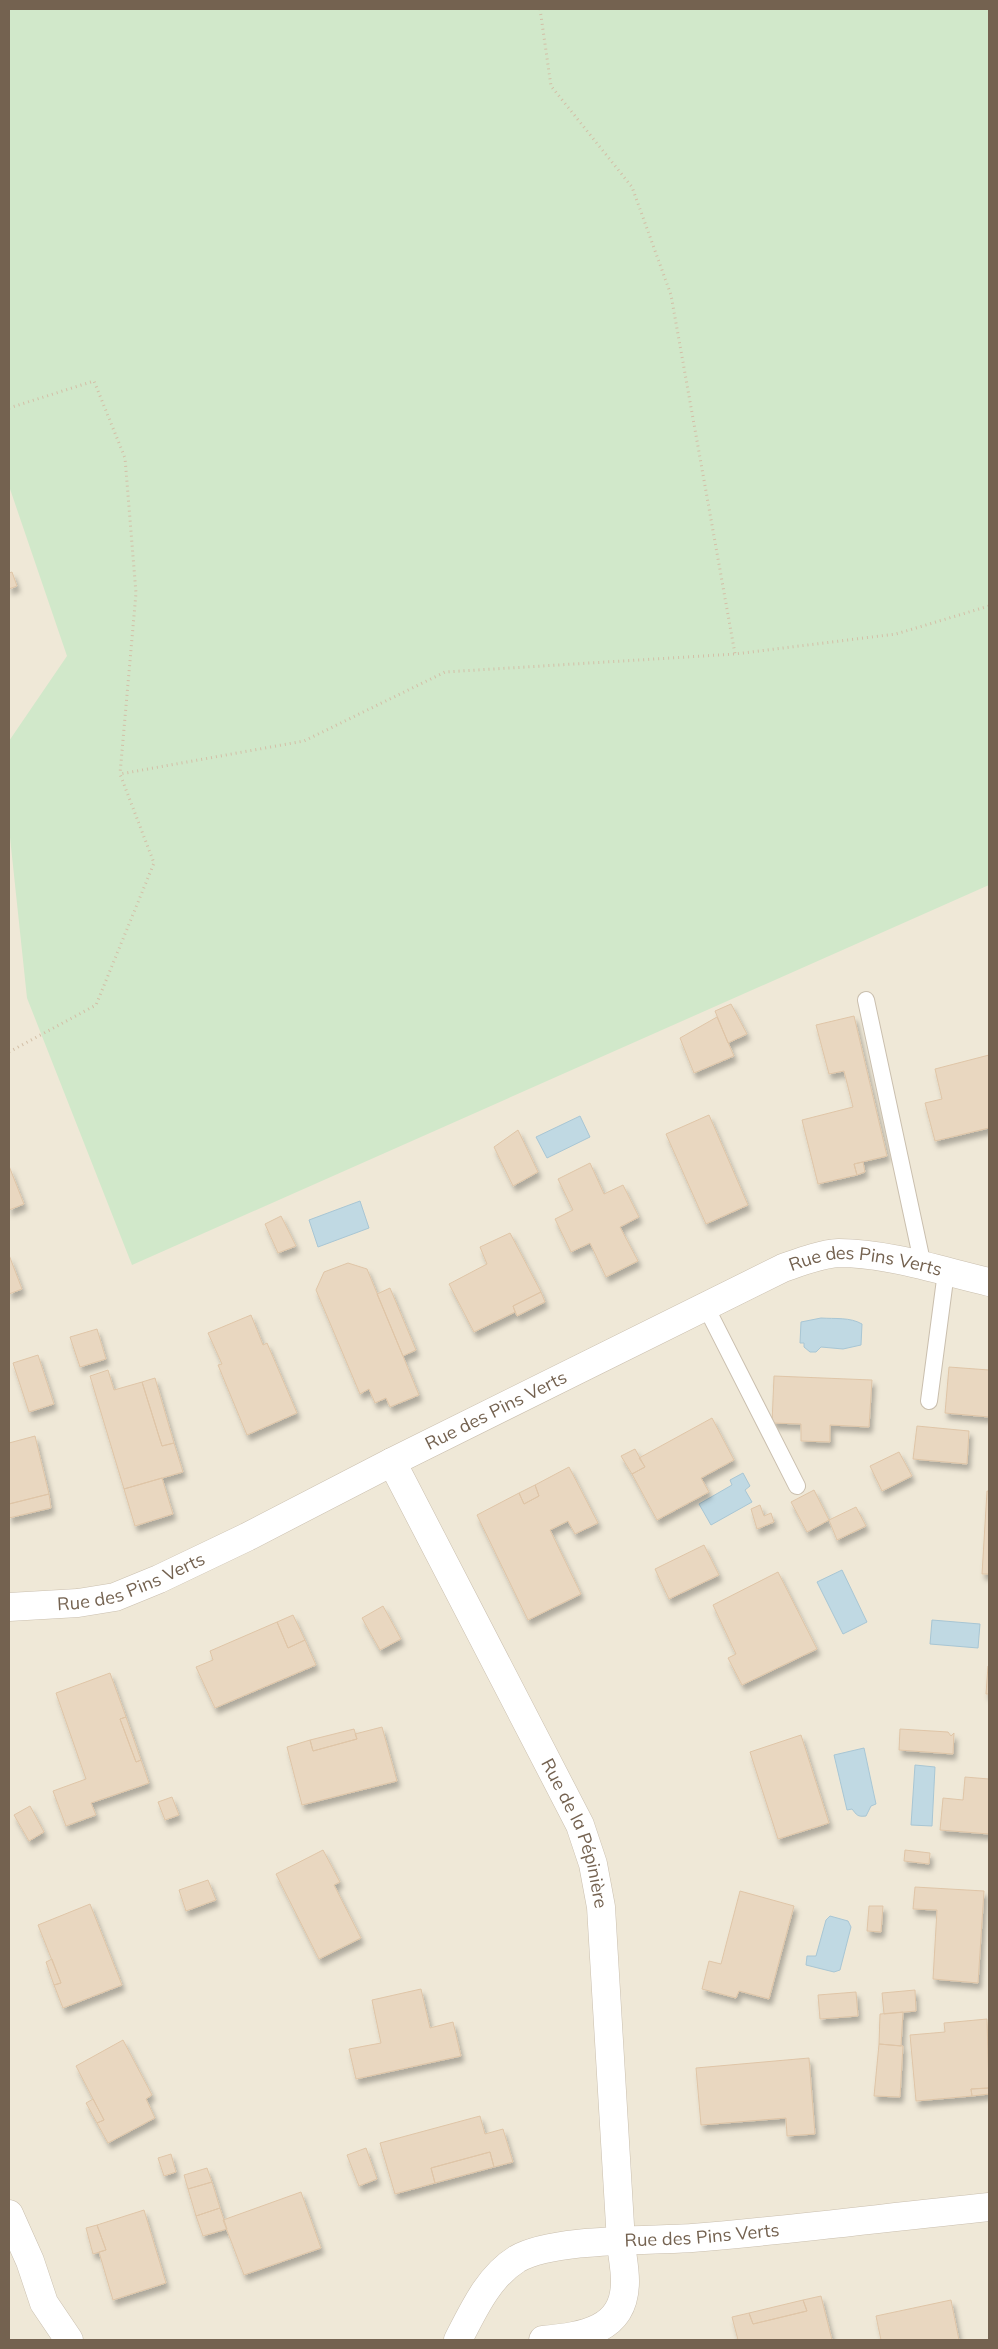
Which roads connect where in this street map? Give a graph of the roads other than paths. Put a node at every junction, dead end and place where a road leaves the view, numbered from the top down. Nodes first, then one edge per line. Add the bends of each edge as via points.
1 (866, 1000) dead end
2 (934, 1269) junction
3 (989, 1282) edge
4 (706, 1307) junction
5 (929, 1400) dead end
6 (392, 1462) junction
7 (798, 1486) dead end
8 (9, 1607) edge
9 (989, 2207) edge
10 (9, 2214) edge
11 (621, 2242) junction
12 (69, 2340) edge
13 (458, 2340) edge
14 (543, 2340) edge

1 - 2 lane
2 - 3 street, Rue des Pins Verts
2 - 4 street, Rue des Pins Verts via 865,1255 837,1253 783,1268
2 - 5 lane
4 - 6 street, Rue des Pins Verts
4 - 7 lane
6 - 8 street, Rue des Pins Verts via 247,1537 115,1597
6 - 11 street, Rue de la Pépinière via 580,1825 593,1864 601,1907
9 - 11 street, Rue des Pins Verts via 694,2238
10 - 12 street via 44,2302
11 - 13 street, Rue des Pins Verts via 547,2249 518,2259 492,2280
11 - 14 street, Rue de la Pépinière via 625,2282 619,2309 602,2328 580,2337

